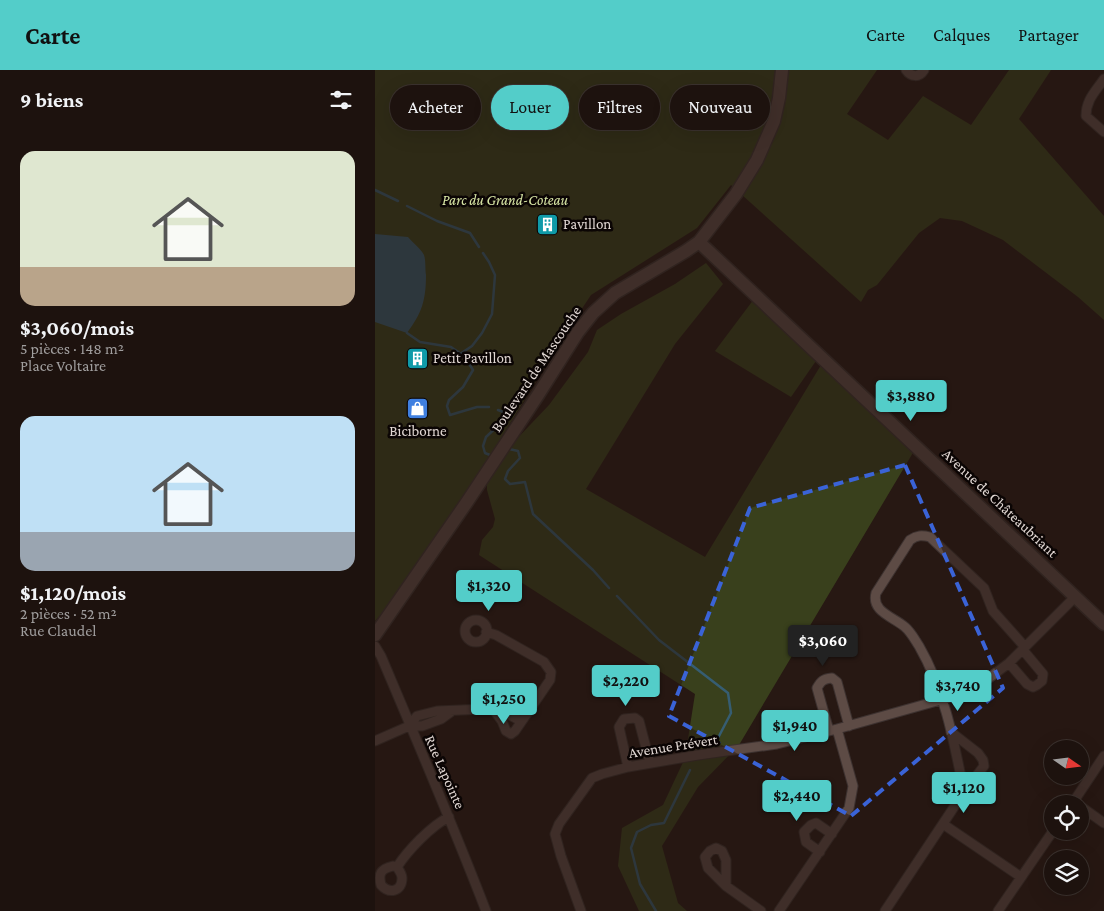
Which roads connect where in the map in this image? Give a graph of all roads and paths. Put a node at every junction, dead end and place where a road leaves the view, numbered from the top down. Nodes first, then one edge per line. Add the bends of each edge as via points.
1 (782, 70) edge
2 (906, 70) edge
3 (924, 70) edge
4 (1104, 79) edge
5 (1104, 132) edge
6 (699, 242) junction
7 (1075, 596) junction
8 (1104, 624) edge
9 (486, 632) dead end
10 (375, 635) edge
11 (375, 646) edge
12 (1024, 648) junction
13 (1009, 663) junction
14 (943, 699) junction
15 (494, 710) junction
16 (521, 721) junction
17 (409, 726) junction
18 (849, 726) junction
19 (833, 730) junction
20 (951, 732) junction
21 (375, 741) edge
22 (1104, 756) edge
23 (650, 763) junction
24 (628, 767) junction
25 (965, 792) junction
26 (1080, 795) edge
27 (1089, 813) edge
28 (449, 817) junction
29 (1104, 823) edge
30 (943, 824) junction
31 (832, 834) junction
32 (1047, 840) edge
33 (820, 852) junction
34 (397, 867) dead end
35 (1021, 877) junction
36 (726, 886) dead end
37 (486, 911) edge
38 (581, 911) edge
39 (761, 911) edge
40 (779, 911) edge
41 (885, 911) edge
42 (998, 911) edge

1 - 6 street, Boulevard de Mascouche via 774,121 757,160
2 - 3 street via 913,76
4 - 5 street via 1088,101 1086,116
6 - 7 street, Avenue de Châteaubriant
6 - 10 street, Boulevard de Mascouche via 615,293 593,313
7 - 8 street, Avenue de Châteaubriant
7 - 12 street, Avenue Prévert
9 - 16 street via 544,662 551,672 550,680
11 - 17 street, Rue Lapointe
12 - 13 street, Avenue Prévert
12 - 13 street via 1043,674 1037,686 1027,684
12 - 14 street via 993,610 984,588 930,537 915,536 874,599 881,611 909,631
13 - 14 street, Avenue Prévert via 962,694
14 - 18 street, Avenue Prévert
14 - 20 street
15 - 16 street
15 - 16 street via 511,734
15 - 17 street via 452,711 421,726
17 - 21 street
17 - 28 street, Rue Lapointe
18 - 19 street, Avenue Prévert
18 - 19 street via 837,682 826,678 817,688
19 - 23 street, Avenue Prévert via 777,744
19 - 31 street via 853,786 849,808
20 - 25 street
20 - 25 street via 983,760 984,766
22 - 26 street
23 - 24 street, Avenue Prévert
23 - 24 street via 639,721 624,719 619,727
24 - 38 street, Avenue Prévert via 592,778 555,834
25 - 30 street
27 - 29 street
28 - 34 street via 412,848
28 - 37 street, Rue Lapointe
30 - 35 street
30 - 41 street
31 - 33 street
31 - 33 street via 816,823 804,832 806,842
32 - 35 street
33 - 40 street
35 - 42 street
36 - 39 street

